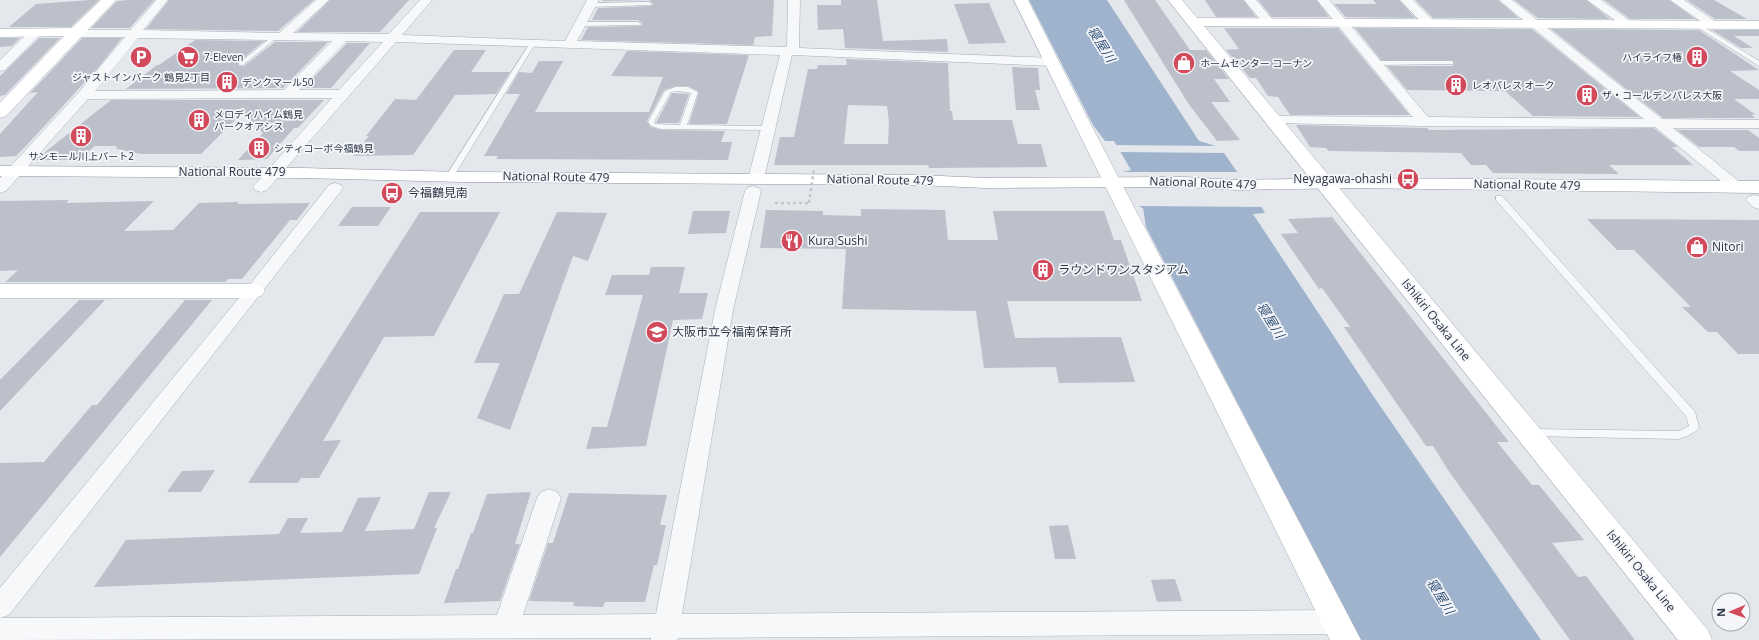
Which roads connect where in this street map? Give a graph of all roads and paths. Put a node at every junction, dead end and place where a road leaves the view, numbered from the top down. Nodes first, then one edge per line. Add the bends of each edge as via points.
1 (108, 0) edge
2 (162, 0) edge
3 (323, 0) edge
4 (426, 0) edge
5 (794, 0) edge
6 (1021, 0) edge
7 (1175, 0) edge
8 (1250, 0) edge
9 (1323, 0) edge
10 (1406, 0) edge
11 (1505, 0) edge
12 (1594, 0) edge
13 (1676, 0) edge
14 (591, 2) edge
15 (649, 4) dead end
16 (1193, 22) junction
17 (1268, 22) junction
18 (1342, 23) junction
19 (1429, 23) junction
20 (1535, 23) junction
21 (1627, 23) junction
22 (580, 24) junction
23 (638, 24) dead end
24 (1696, 24) junction
25 (1714, 24) junction
26 (1759, 25) edge
27 (0, 33) edge
28 (35, 33) junction
29 (75, 33) junction
30 (134, 34) junction
31 (278, 37) junction
32 (342, 38) junction
33 (393, 38) junction
34 (532, 44) junction
35 (569, 46) junction
36 (786, 51) junction
37 (1052, 62) junction
38 (1376, 63) junction
39 (241, 64) dead end
40 (1451, 64) dead end
41 (1759, 64) edge
42 (0, 67) edge
43 (84, 94) junction
44 (288, 94) junction
45 (344, 94) junction
46 (0, 113) edge
47 (1273, 120) junction
48 (1425, 122) junction
49 (1659, 123) junction
50 (1759, 124) edge
51 (683, 127) junction
52 (768, 128) junction
53 (814, 168) dead end
54 (275, 172) junction
55 (450, 176) junction
56 (4, 180) edge
57 (755, 185) junction
58 (1738, 187) junction
59 (261, 188) junction
60 (335, 188) junction
61 (1122, 188) junction
62 (1329, 190) junction
63 (1499, 198) junction
64 (1758, 198) edge
65 (775, 203) dead end
66 (0, 291) edge
67 (254, 291) junction
68 (1528, 433) junction
69 (549, 498) dead end
70 (0, 607) edge
71 (506, 627) junction
72 (0, 630) edge
73 (1341, 631) edge
74 (665, 633) edge
75 (415, 634) edge
76 (165, 635) edge
77 (1697, 640) edge

1 - 29 main road
2 - 30 street
3 - 31 street
4 - 33 street
5 - 36 street via 792,48
6 - 37 main road
7 - 16 main road, Ishikiri Osaka Line
8 - 17 street
9 - 18 street
10 - 19 street
11 - 20 street
12 - 21 street
13 - 25 street
14 - 15 lane
14 - 22 street
16 - 17 main road
16 - 47 main road, Ishikiri Osaka Line
17 - 18 main road
18 - 19 main road
18 - 38 street
19 - 20 main road
20 - 21 main road
20 - 49 street
21 - 24 main road
22 - 23 lane
22 - 35 street
24 - 25 main road
24 - 41 lane
25 - 26 main road
27 - 28 main road
28 - 29 main road
28 - 42 street
29 - 30 street
29 - 46 main road
30 - 31 street
30 - 43 street
31 - 32 street
31 - 39 lane
32 - 33 street
32 - 44 street
33 - 34 street
33 - 45 street
34 - 35 street
34 - 55 lane
35 - 36 street
36 - 37 street
36 - 52 street
37 - 61 main road
38 - 40 lane
38 - 48 street
43 - 44 street
43 - 56 street
44 - 45 street
45 - 54 street
47 - 48 street
47 - 62 main road, Ishikiri Osaka Line
48 - 49 street
49 - 50 street
49 - 58 street
51 - 51 lane via 661,127 651,122 668,91 677,88 695,92
51 - 52 lane
52 - 57 street
53 - 65 path, bridge via 809,203
54 - 55 main road, National Route 479
54 - 56 main road, National Route 479
54 - 59 street
55 - 57 main road, National Route 479
56 - 59 main road, National Route 479
57 - 60 main road, National Route 479
57 - 61 main road, National Route 479 via 1097,195
57 - 74 street via 724,310
58 - 62 main road, National Route 479
58 - 64 main road, National Route 479
59 - 60 main road, National Route 479
60 - 67 street
61 - 62 main road, National Route 479 via 1186,193
61 - 73 main road
62 - 63 main road, National Route 479
62 - 68 main road, Ishikiri Osaka Line
63 - 64 main road, National Route 479
63 - 68 lane via 1691,415 1694,427 1680,435
66 - 67 main road
67 - 70 street
68 - 77 main road, Ishikiri Osaka Line
69 - 71 street
71 - 74 street
71 - 75 street
72 - 76 street
73 - 74 street
75 - 76 street

